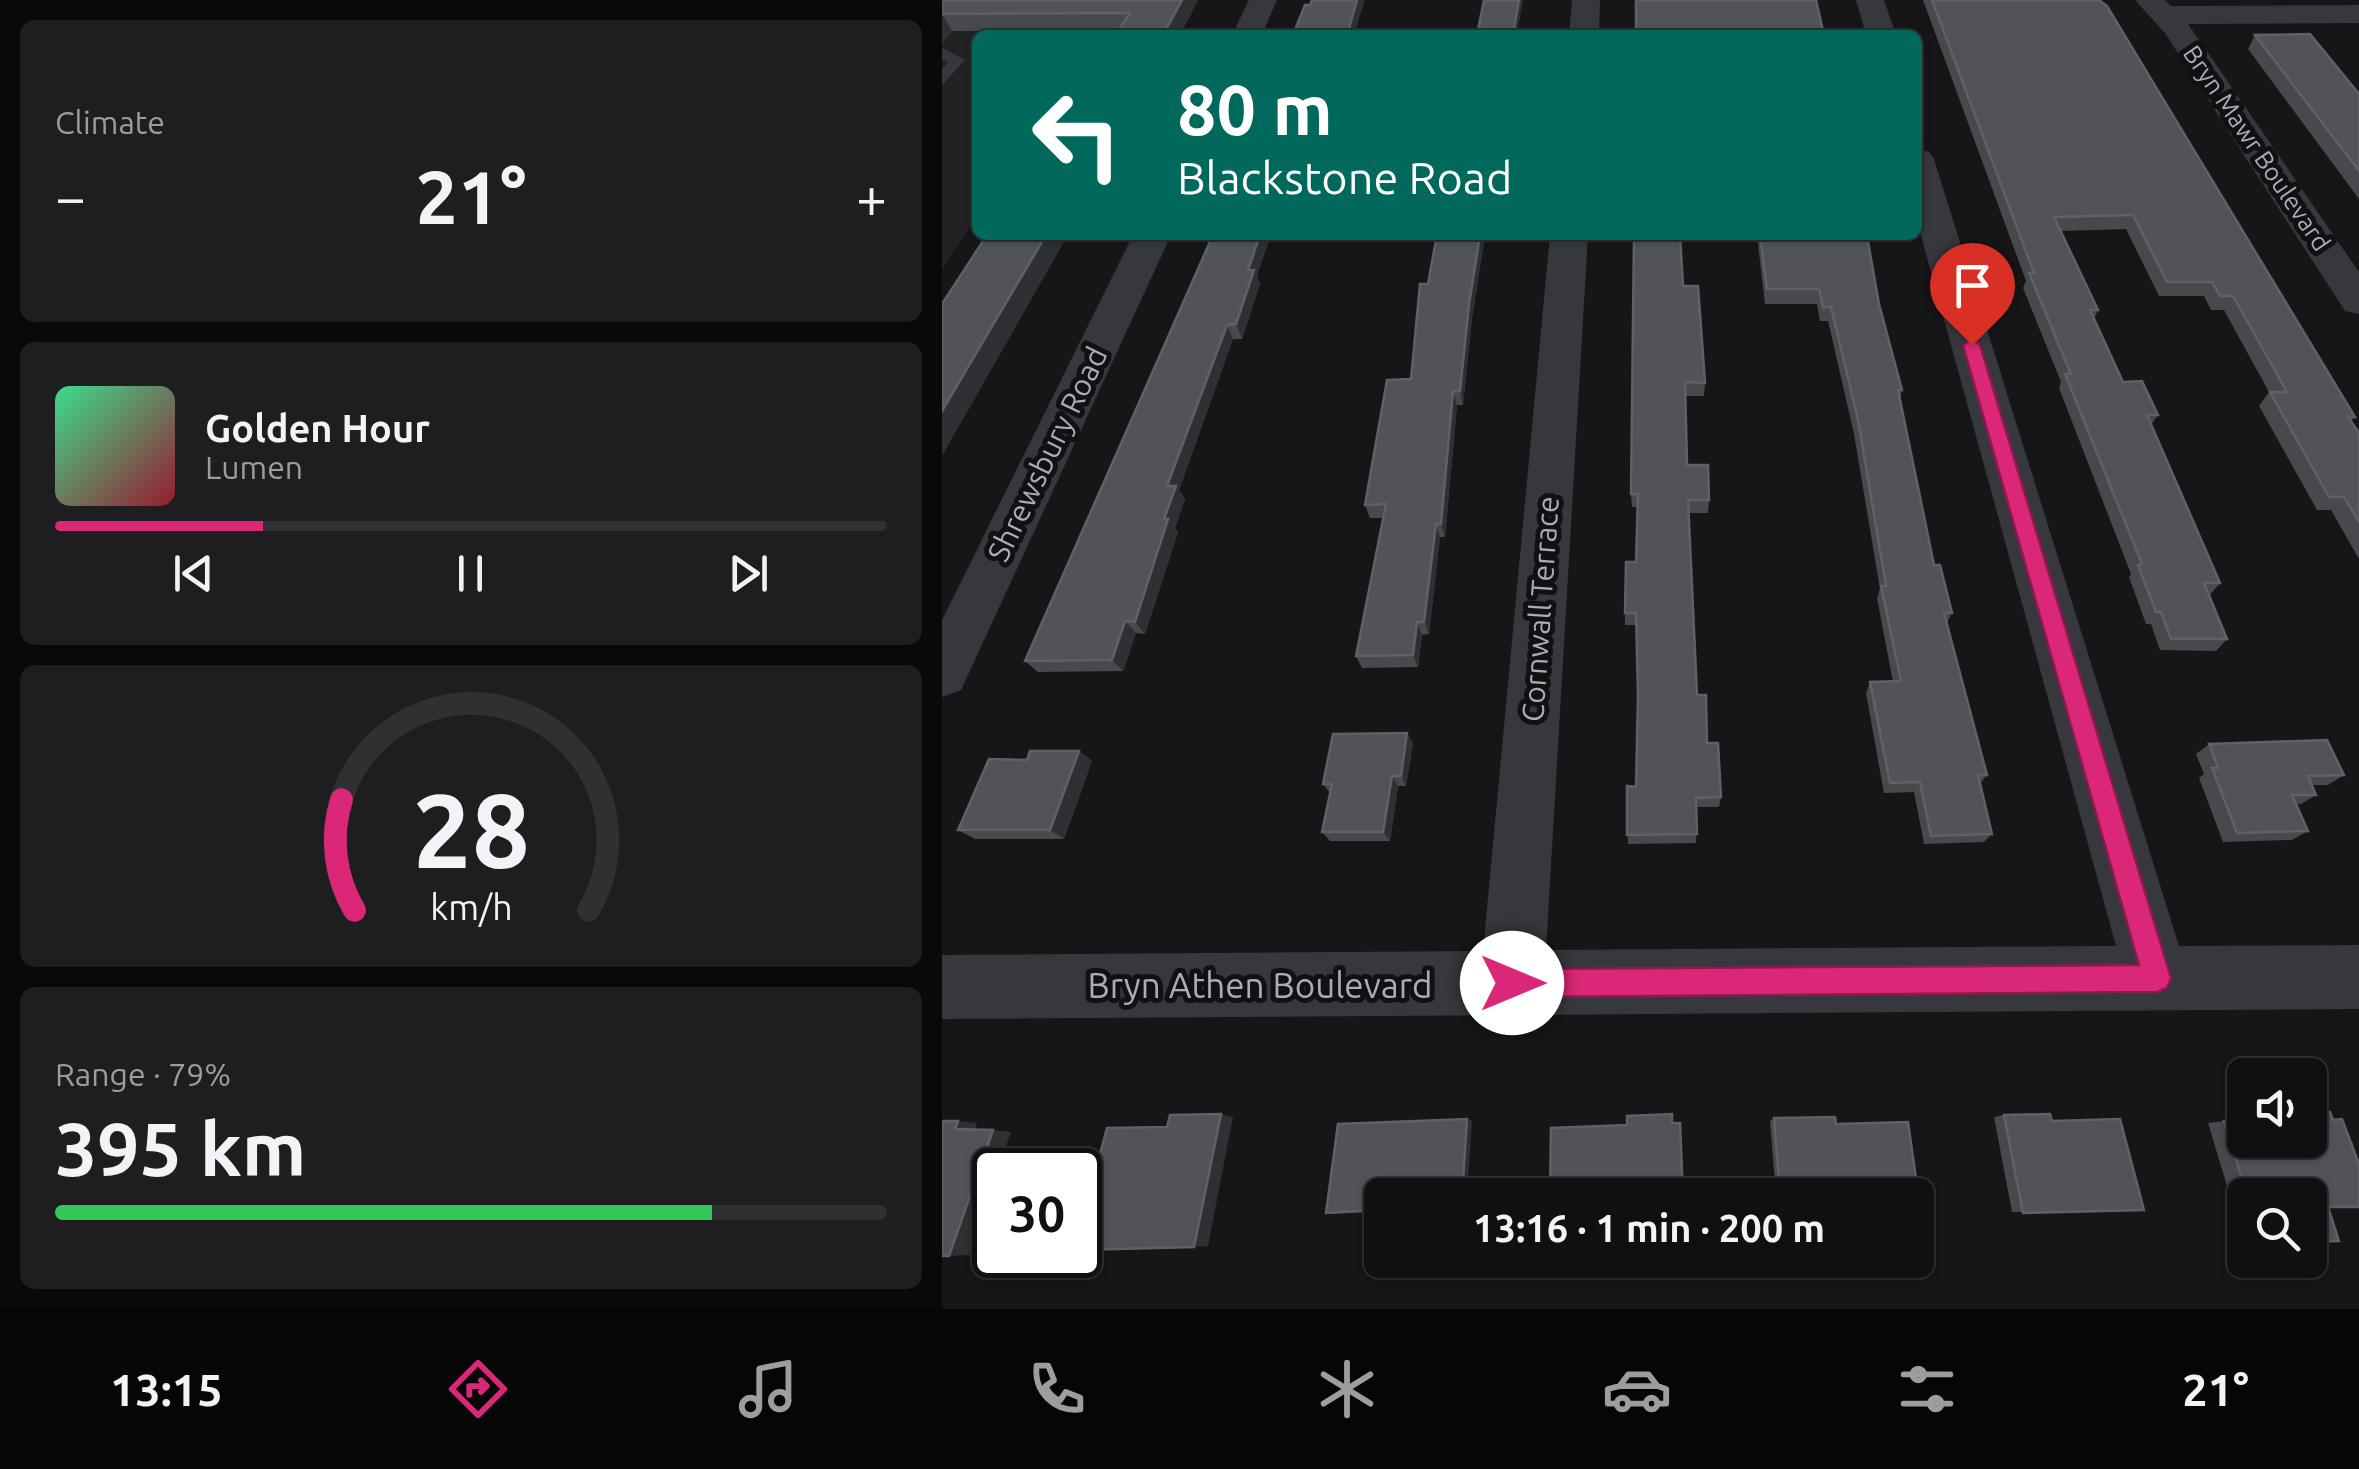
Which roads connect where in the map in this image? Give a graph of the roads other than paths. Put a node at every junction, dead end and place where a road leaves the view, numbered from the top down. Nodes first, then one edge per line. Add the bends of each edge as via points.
1 (1264, 0) edge
2 (1586, 0) edge
3 (1870, 0) edge
4 (2157, 7) edge
5 (2358, 14) edge
6 (1249, 30) edge
7 (1584, 30) edge
8 (1879, 30) edge
9 (942, 54) edge
10 (942, 80) edge
11 (1922, 176) edge
12 (1150, 240) edge
13 (1568, 240) edge
14 (2358, 302) edge
15 (942, 674) edge
16 (2358, 977) edge
17 (2157, 978) junction
18 (1512, 983) junction
19 (942, 988) edge

1 - 6 street
2 - 7 street
3 - 8 street
4 - 5 street
4 - 14 street, Bryn Mawr Boulevard
9 - 10 lane via 957,60
11 - 17 street
12 - 15 street, Shrewsbury Road
13 - 18 street, Cornwall Terrace
16 - 17 street, Bryn Athen Boulevard
17 - 18 street, Bryn Athen Boulevard
18 - 19 street, Bryn Athen Boulevard

